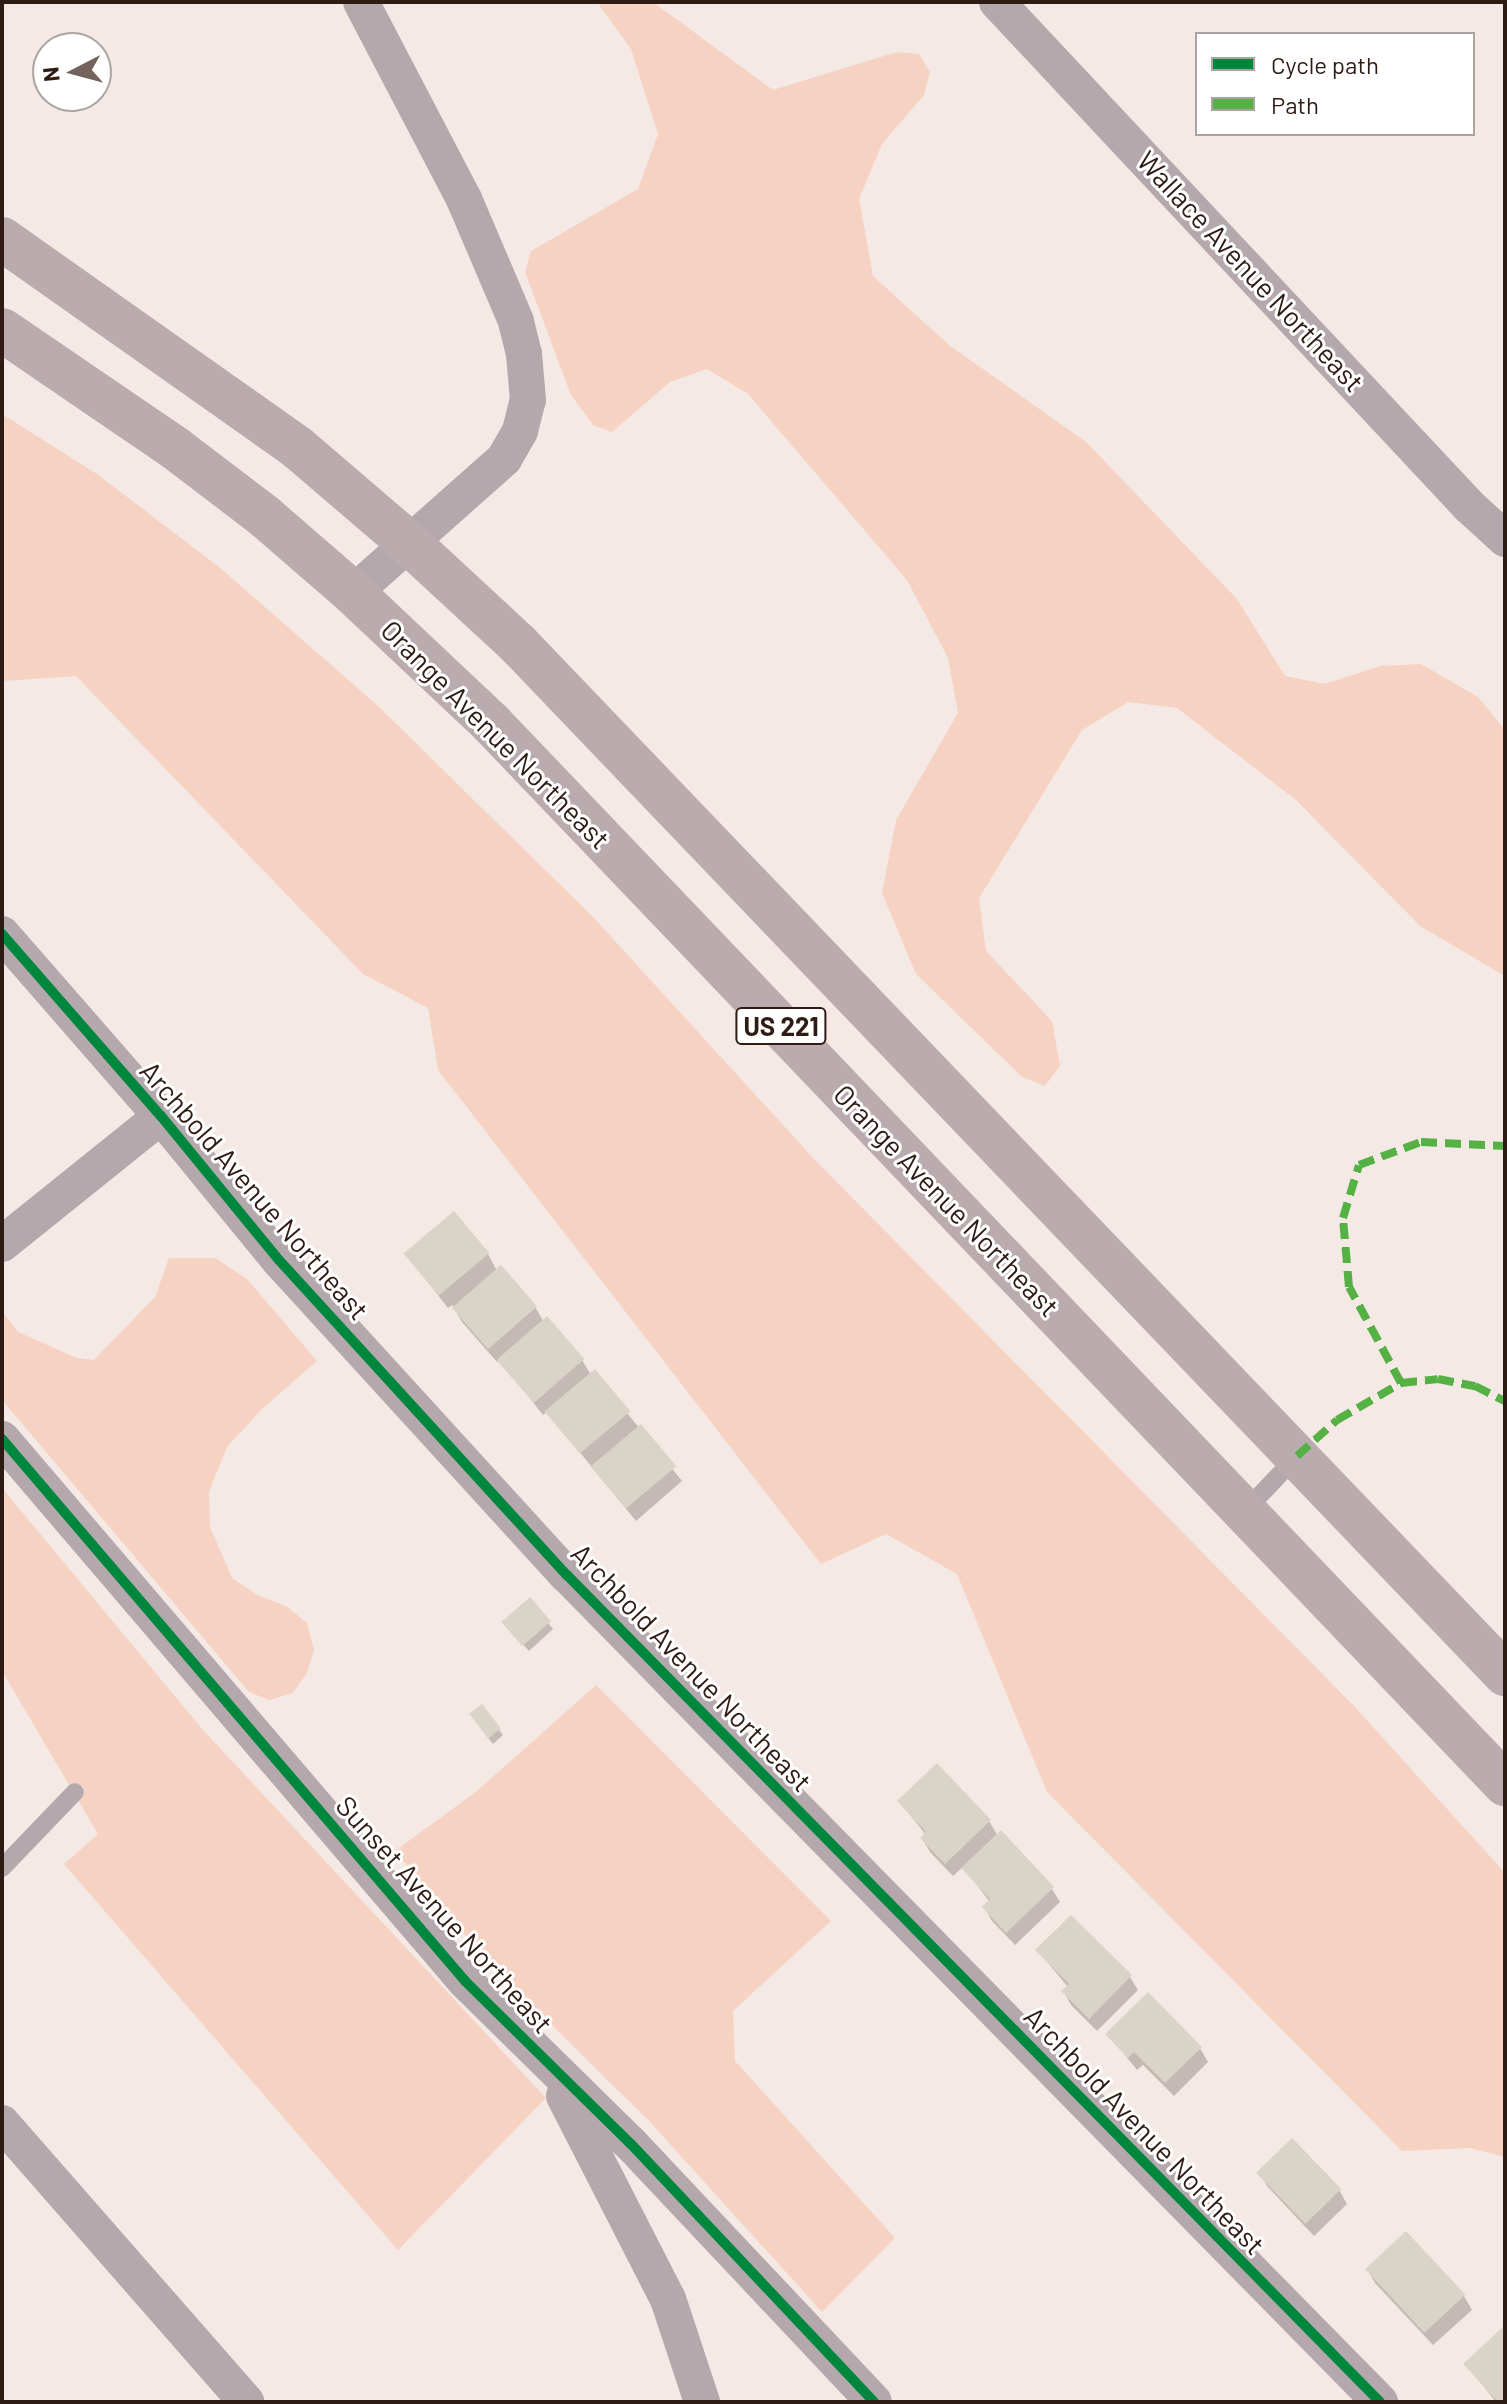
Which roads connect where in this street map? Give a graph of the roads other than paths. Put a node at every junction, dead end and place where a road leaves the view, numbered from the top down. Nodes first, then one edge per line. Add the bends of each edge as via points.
1 (361, 2) edge
2 (997, 2) edge
3 (2, 239) edge
4 (2, 330) edge
5 (1505, 539) edge
6 (410, 544) junction
7 (353, 593) junction
8 (2, 934) edge
9 (161, 1116) junction
10 (2, 1244) edge
11 (2, 1439) edge
12 (1297, 1456) junction
13 (1245, 1511) junction
14 (1505, 1674) edge
15 (1505, 1784) edge
16 (75, 1792) dead end
17 (2, 1868) edge
18 (544, 2060) junction
19 (2, 2123) edge
20 (246, 2402) edge
21 (702, 2402) edge
22 (874, 2402) edge
23 (1380, 2402) edge

1 - 6 street via 464,199 516,321 526,375 523,421 504,459
2 - 5 street, Wallace Avenue Northeast
3 - 6 highway, US 221 via 298,448
4 - 7 highway, Orange Avenue Northeast / US 221 via 175,448
6 - 7 street
6 - 12 highway, US 221 via 609,737
7 - 13 highway, Orange Avenue Northeast / US 221 via 491,723
8 - 9 street, Archbold Avenue Northeast
9 - 10 street
9 - 23 street, Archbold Avenue Northeast via 279,1260 567,1575
11 - 18 street, Sunset Avenue Northeast via 465,1981
12 - 13 lane
12 - 14 highway, US 221
13 - 15 highway, Orange Avenue Northeast / US 221
16 - 17 lane
18 - 21 street via 668,2299
18 - 22 street, Sunset Avenue Northeast via 631,2144
19 - 20 street

